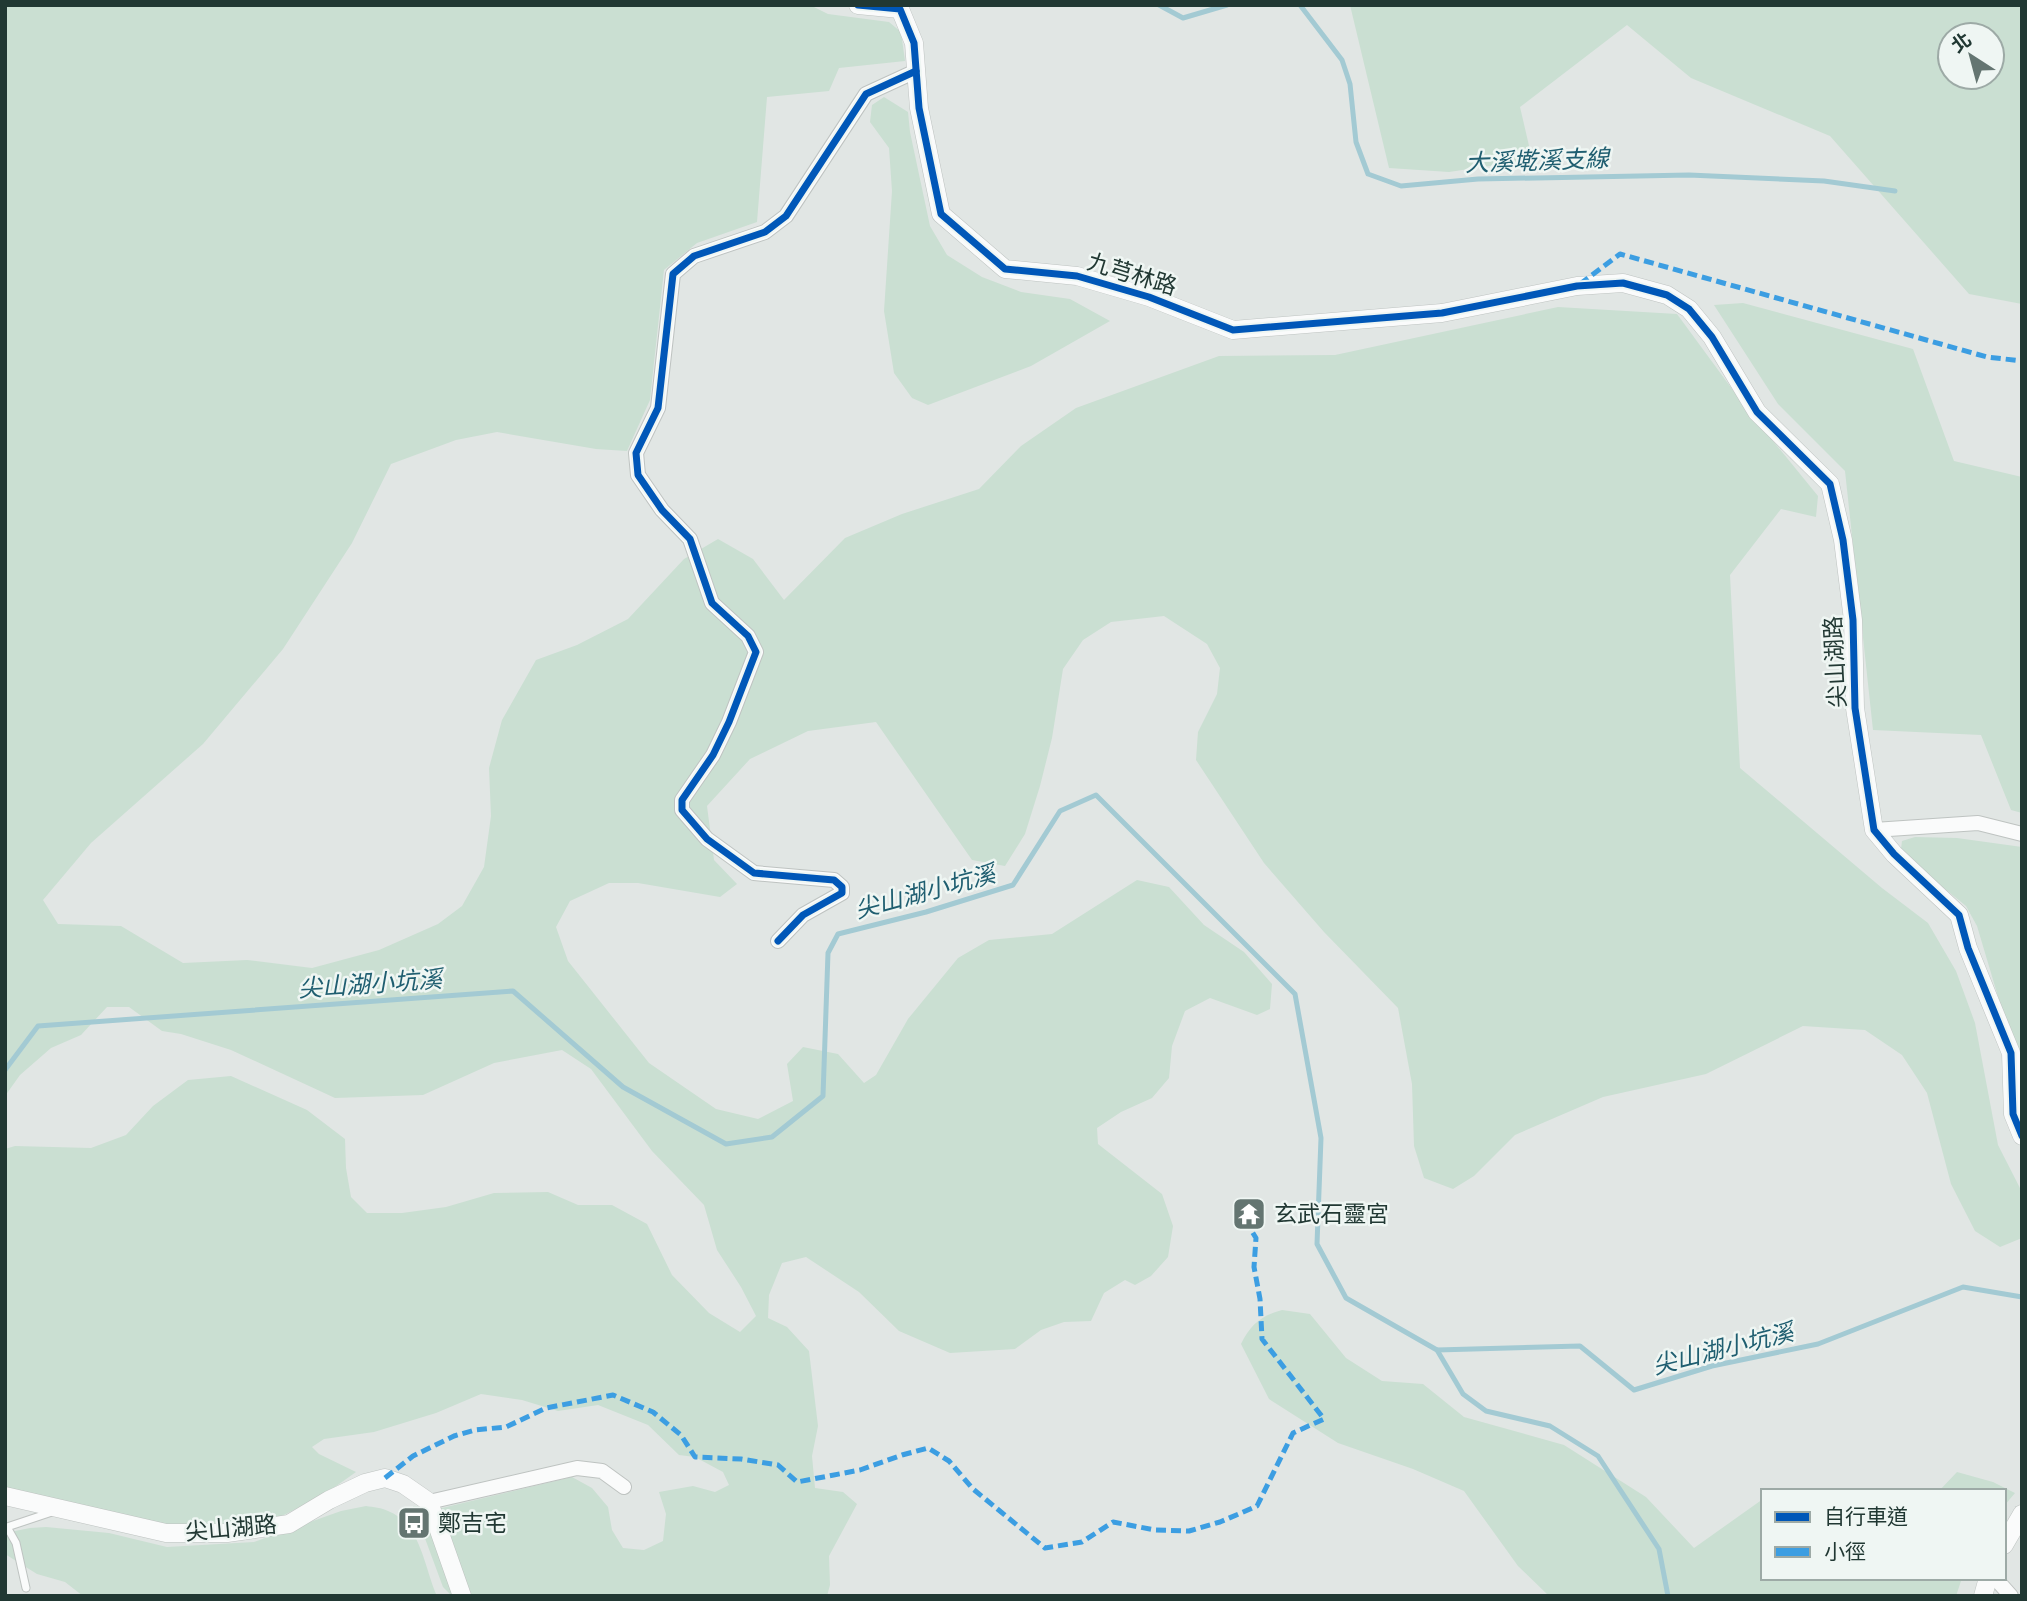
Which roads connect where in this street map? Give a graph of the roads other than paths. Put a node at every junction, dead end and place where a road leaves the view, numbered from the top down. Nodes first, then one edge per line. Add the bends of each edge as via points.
1 (858, 5) edge
2 (916, 71) junction
3 (1577, 286) joint
4 (1874, 830) junction
5 (2022, 834) edge
6 (778, 941) dead end
7 (2017, 1096) edge
8 (2022, 1136) edge
9 (624, 1487) dead end
10 (5, 1496) edge
11 (429, 1502) junction
12 (63, 1509) junction
13 (2022, 1514) edge
14 (2006, 1542) edge
15 (1997, 1580) edge
16 (26, 1588) dead end
17 (462, 1596) edge
18 (2011, 1596) edge

1 - 2 street, 九芎林路 via 900,9 914,43
2 - 3 street, 九芎林路 via 941,214 1004,269 1077,276 1149,297 1233,330 1442,313
2 - 6 street via 866,94 786,216 765,232 694,256 673,274 658,408 636,453 638,475 690,539 712,603 748,636 756,652 729,722 682,800 682,810 707,839 754,873 834,880 842,887 842,893 803,915
3 - 4 street, 尖山湖路 via 1623,283 1667,295 1689,309 1712,337 1757,412 1830,484 1845,553 1856,708
4 - 5 street via 1978,823
4 - 7 street via 1959,915 2011,1053
7 - 8 street via 2013,1114
9 - 11 street via 602,1471 577,1468
10 - 12 street, 尖山湖路
11 - 12 street, 尖山湖路 via 385,1478 329,1500 289,1524 227,1533 166,1533
11 - 17 street
12 - 16 lane via 8,1527
13 - 14 street
15 - 18 street

